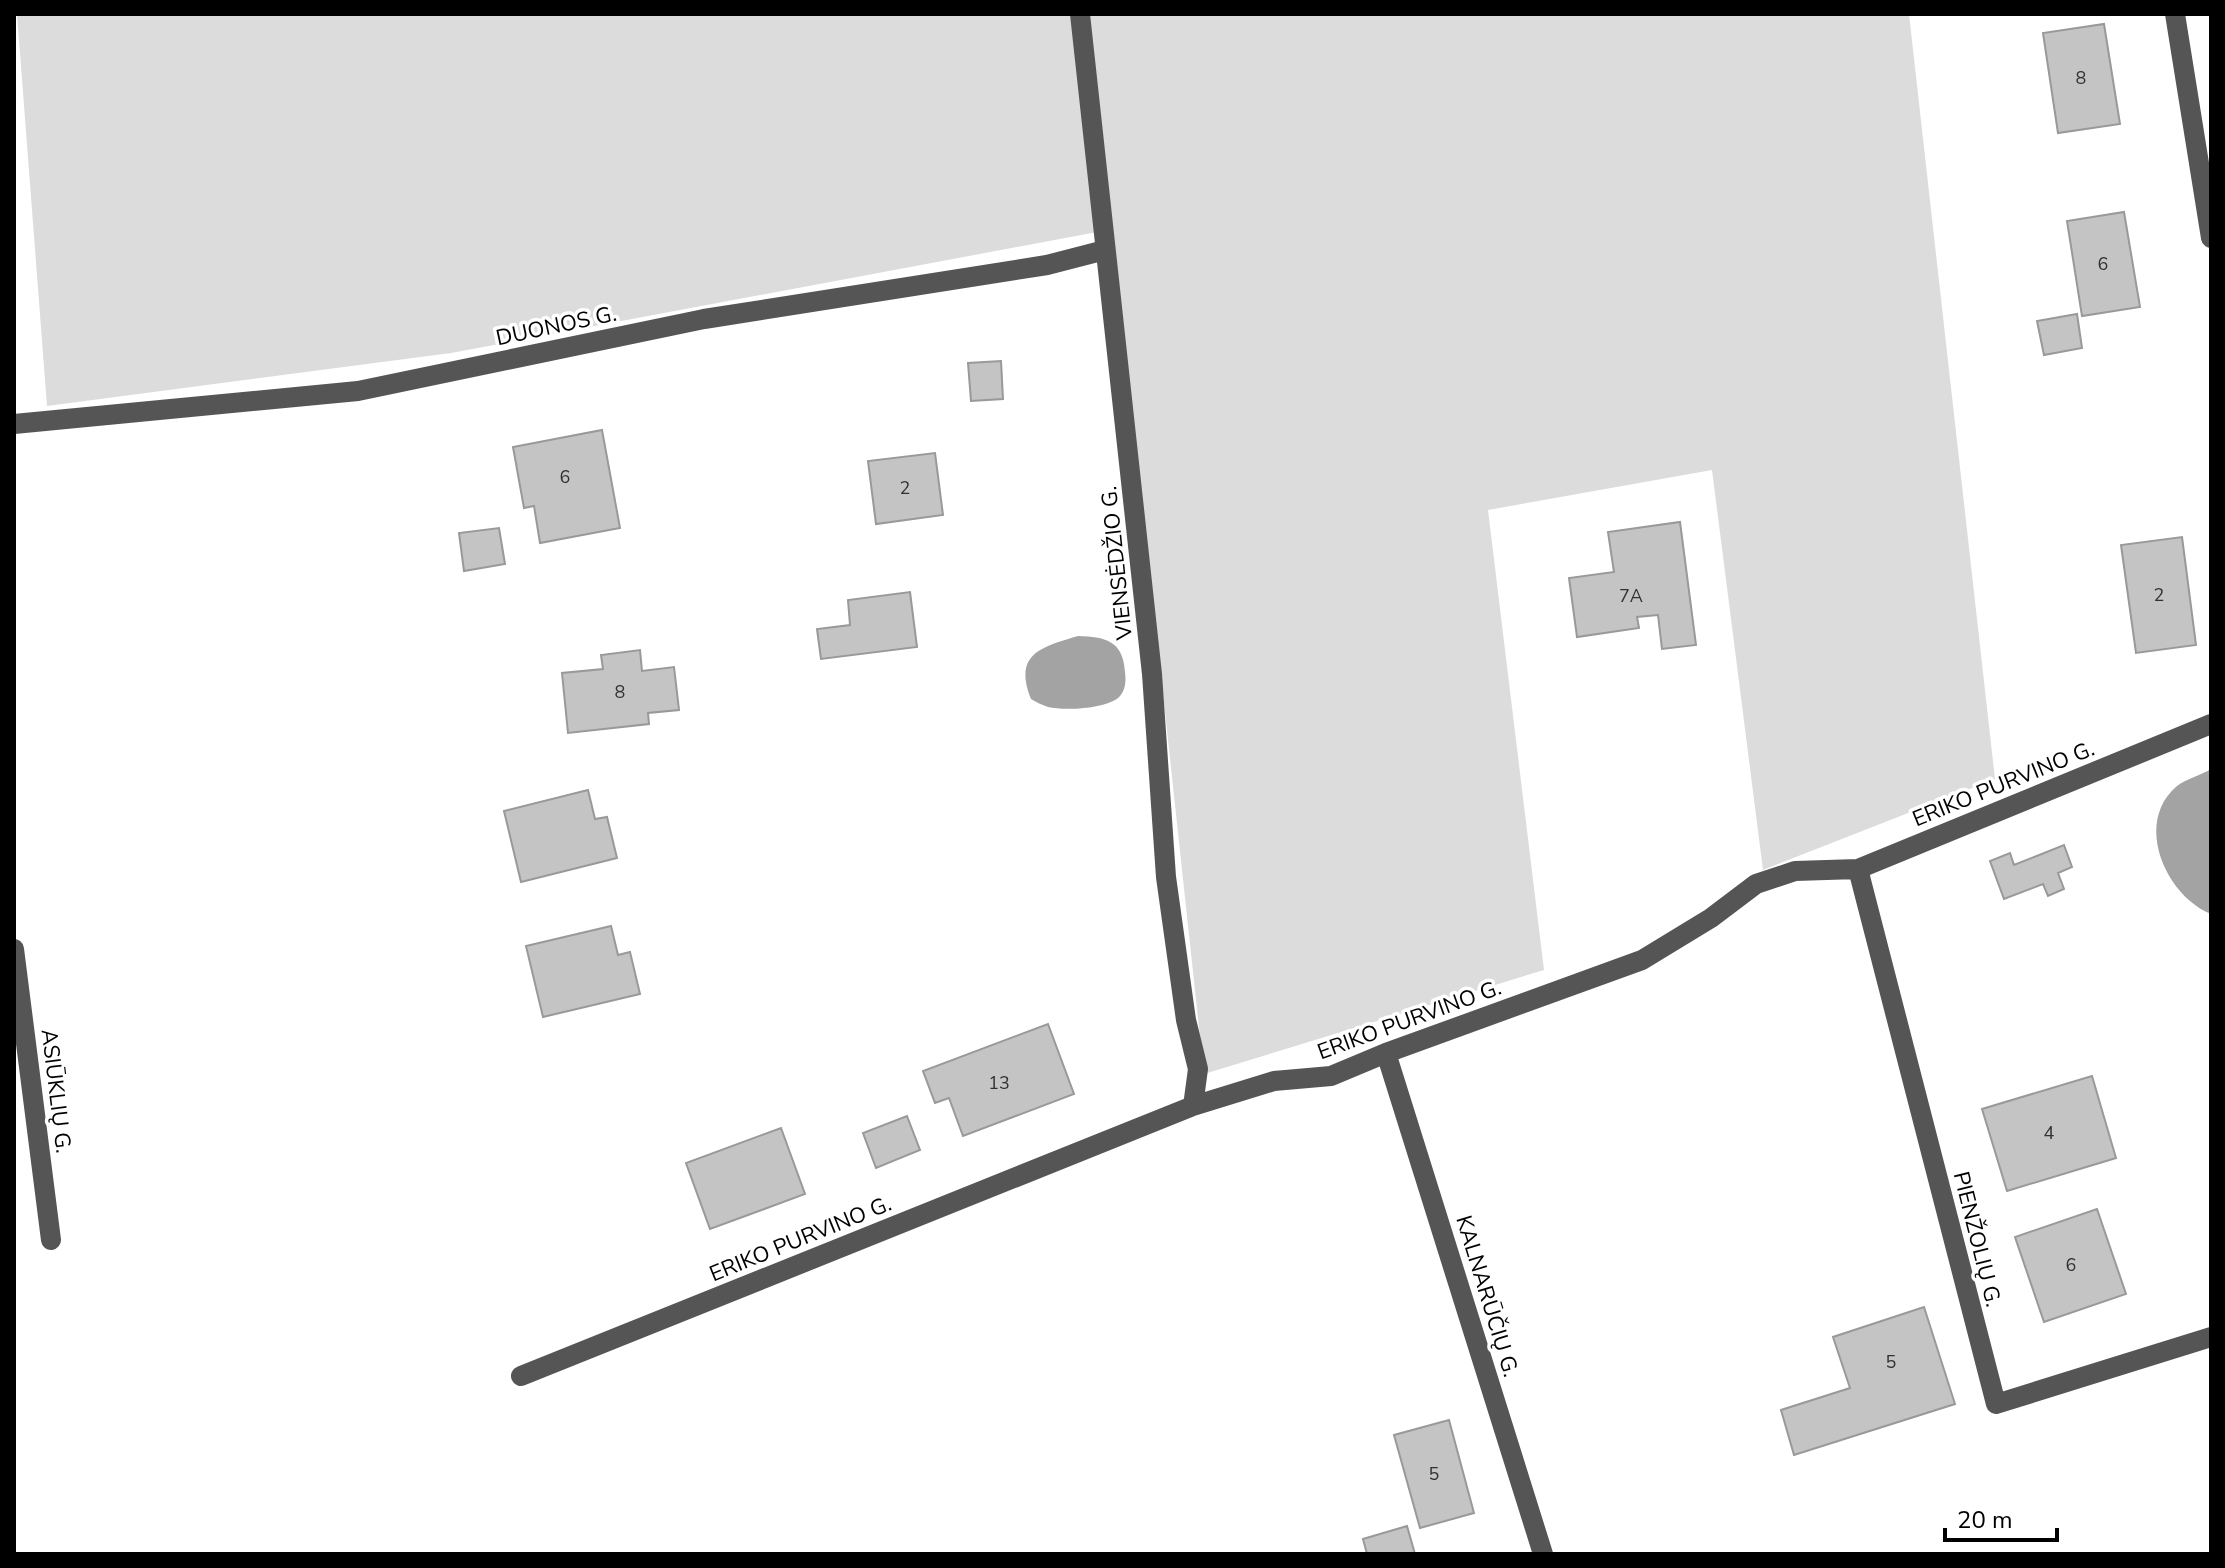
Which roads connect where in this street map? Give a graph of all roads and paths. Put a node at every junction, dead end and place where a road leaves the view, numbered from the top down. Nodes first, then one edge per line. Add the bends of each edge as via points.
1 (1080, 14) edge
2 (2175, 14) edge
3 (2211, 238) edge
4 (1105, 250) junction
5 (14, 424) edge
6 (2211, 724) edge
7 (1858, 869) junction
8 (14, 949) edge
9 (1386, 1053) junction
10 (1193, 1106) junction
11 (51, 1240) dead end
12 (2211, 1337) edge
13 (521, 1376) dead end
14 (1543, 1554) edge

1 - 4 street, VIENSĖDŽIO G.
2 - 3 street
4 - 5 street, DUONOS G. via 1047,265 704,319 358,391
4 - 10 street, VIENSĖDŽIO G. via 1152,674 1166,877 1198,1069
6 - 7 street, ERIKO PURVINO G.
7 - 9 street, ERIKO PURVINO G. via 1795,871 1756,884 1642,960
7 - 12 street, PIENŽOLIŲ G. via 1996,1404
8 - 11 street, ASIŪKLIŲ G.
9 - 10 street, ERIKO PURVINO G. via 1331,1076 1274,1081
9 - 14 street, KALNARŪČIŲ G.
10 - 13 street, ERIKO PURVINO G.

